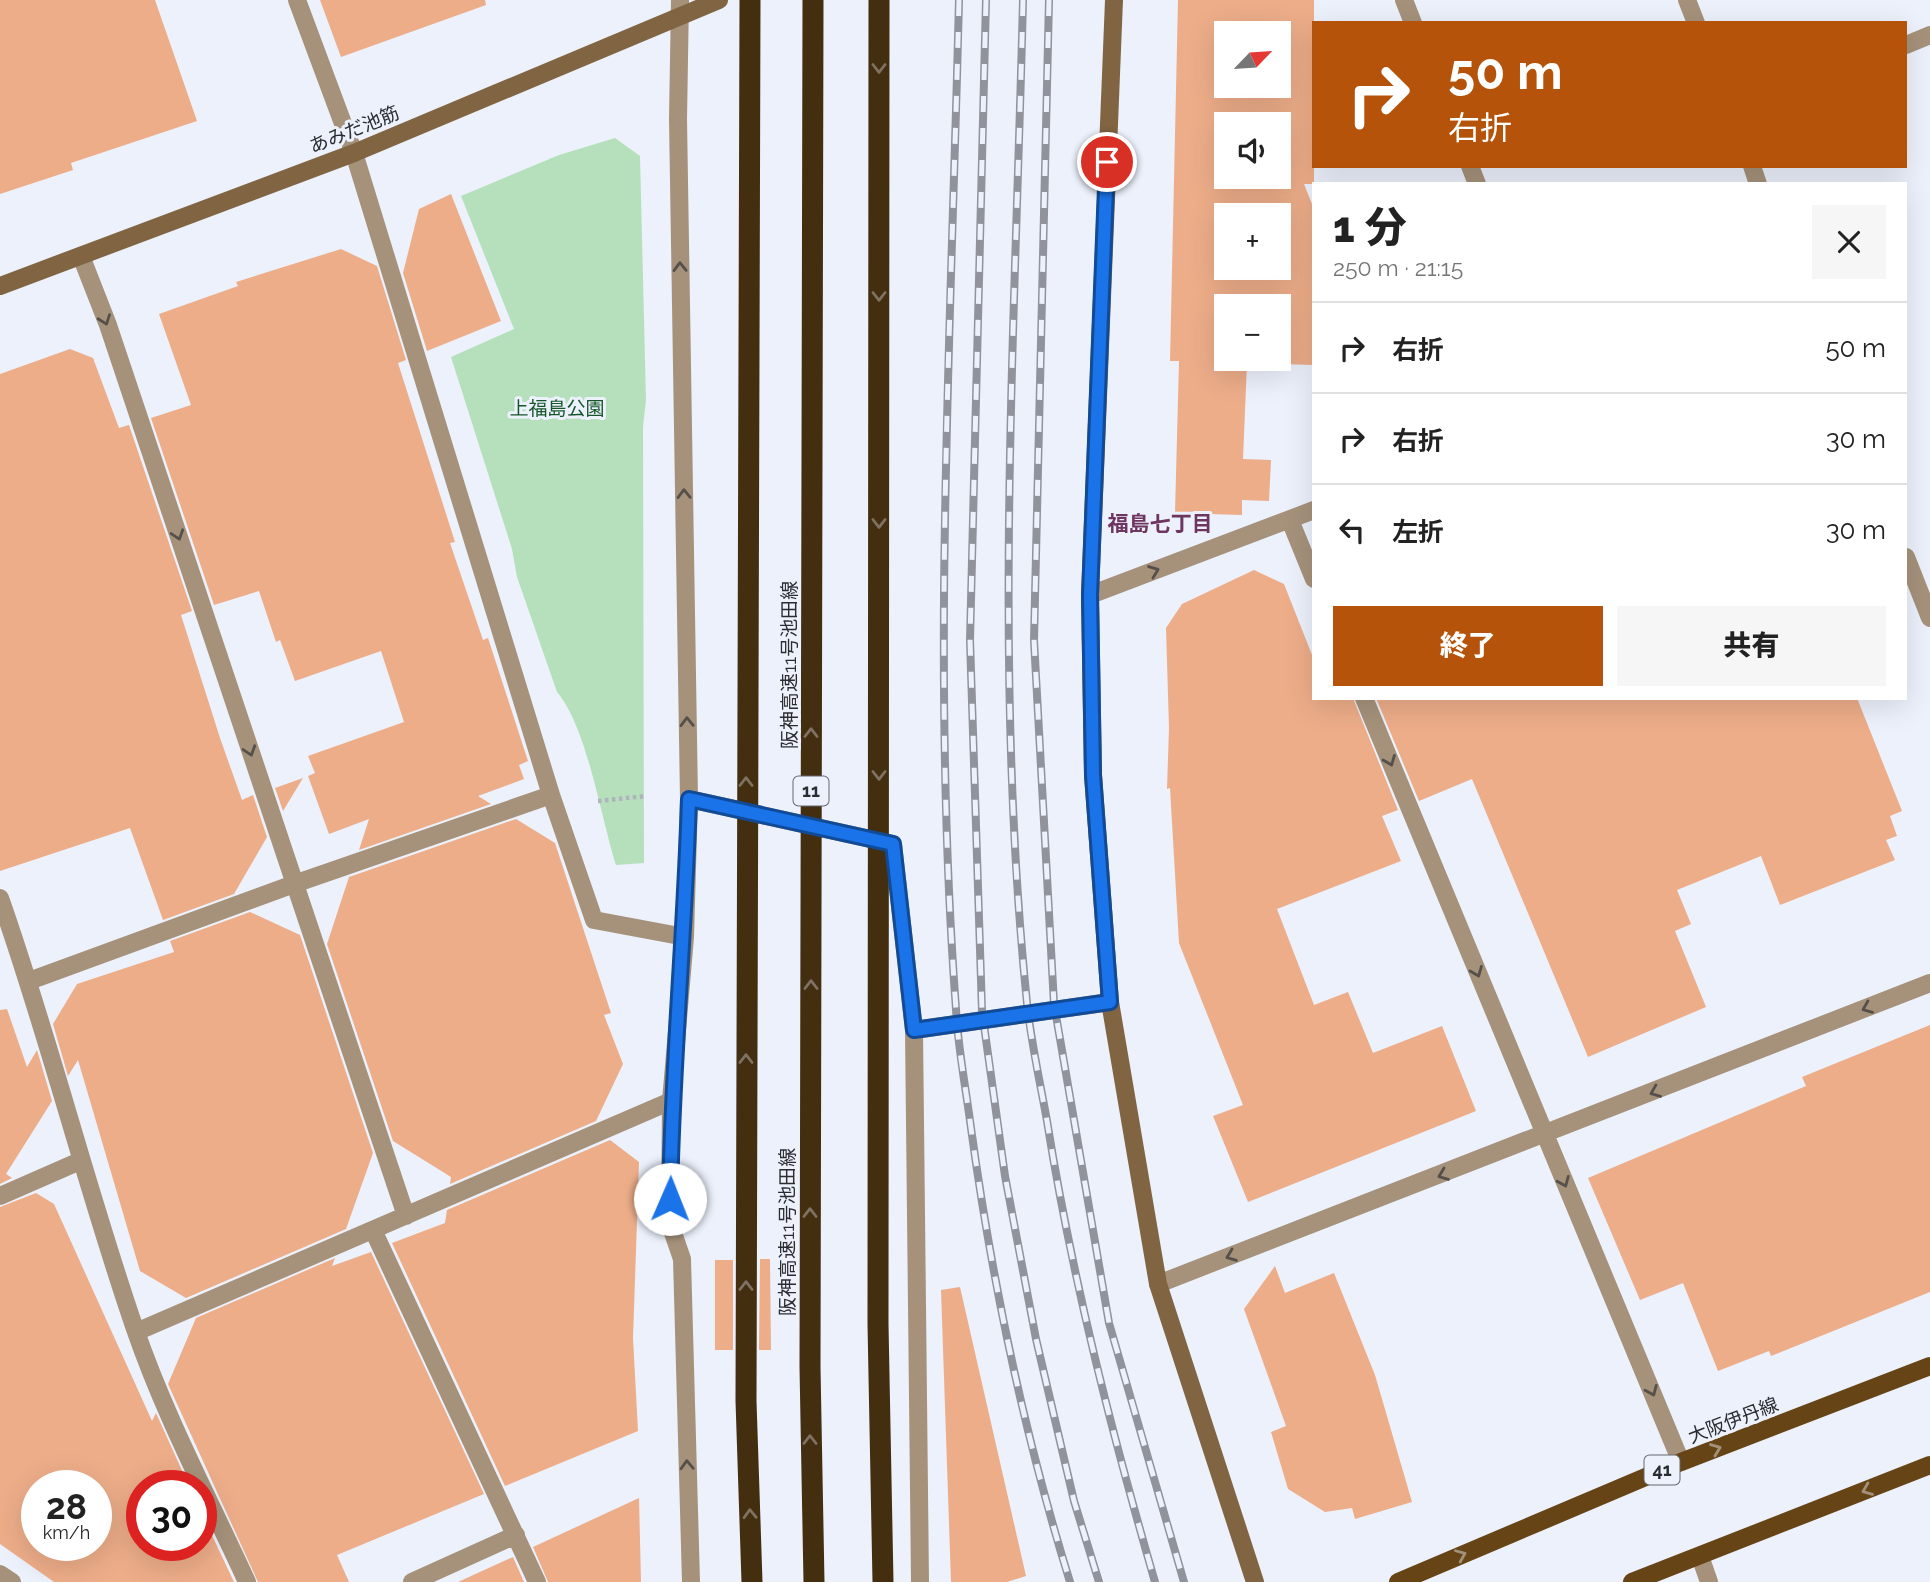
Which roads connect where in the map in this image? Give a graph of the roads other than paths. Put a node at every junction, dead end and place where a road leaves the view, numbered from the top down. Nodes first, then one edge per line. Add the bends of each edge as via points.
1 (297, 0) edge
2 (719, 0) edge
3 (750, 0) edge
4 (813, 0) edge
5 (879, 0) edge
6 (1114, 0) edge
7 (1404, 0) edge
8 (1687, 0) edge
9 (680, 8) edge
10 (1412, 21) edge
11 (1695, 21) edge
12 (1930, 35) edge
13 (1907, 45) edge
14 (354, 153) junction
15 (81, 256) junction
16 (0, 286) edge
17 (1312, 511) edge
18 (1290, 520) junction
19 (1907, 560) edge
20 (1312, 574) edge
21 (1090, 595) junction
22 (1930, 618) edge
23 (1365, 700) edge
24 (551, 795) junction
25 (689, 799) junction
26 (294, 884) junction
27 (0, 898) edge
28 (685, 937) junction
29 (29, 981) junction
30 (1930, 983) edge
31 (1110, 1002) junction
32 (914, 1030) junction
33 (671, 1101) junction
34 (1545, 1136) junction
35 (80, 1161) junction
36 (0, 1196) edge
37 (406, 1216) junction
38 (373, 1230) junction
39 (1158, 1284) junction
40 (136, 1332) junction
41 (1930, 1366) edge
42 (1681, 1462) junction
43 (1930, 1465) edge
44 (516, 1535) junction
45 (1700, 1556) junction
46 (0, 1574) edge
47 (12, 1582) edge
48 (247, 1582) edge
49 (412, 1582) edge
50 (537, 1582) edge
51 (691, 1582) edge
52 (752, 1582) edge
53 (814, 1582) edge
54 (883, 1582) edge
55 (920, 1582) edge
56 (1255, 1582) edge
57 (1398, 1582) edge
58 (1632, 1582) edge
59 (1709, 1582) edge

1 - 14 street
2 - 9 street, あみだ池筋
52 -> 3 highway, bridge via 746,1401
53 -> 4 highway, 阪神高速11号池田線 / 11, bridge via 810,1367
5 -> 54 highway, bridge via 878,1324
6 - 21 street
7 - 10 street
8 - 11 street
9 - 14 street, あみだ池筋
25 -> 9 street
12 - 13 street
14 - 15 street, あみだ池筋
14 - 24 street
15 - 16 street, あみだ池筋
15 -> 26 street
17 - 18 street
18 - 20 street
21 -> 18 street
19 - 22 street
21 - 31 street via 1093,775
23 -> 34 street
24 - 26 street
24 - 28 street via 594,920
25 - 28 street
25 - 32 street via 893,844
26 - 29 street
26 - 37 street
27 - 29 street
28 - 33 street
29 - 35 street
30 -> 34 street
31 - 32 street
31 - 39 street
32 - 55 street
33 - 37 street
51 -> 33 street via 682,1259 670,1224
34 -> 39 street
34 -> 42 street
35 - 36 street
35 - 40 street
37 - 38 street
38 - 40 street
38 - 44 street
39 - 56 street
40 - 48 street
42 -> 41 main road, 大阪伊丹線 / 41
57 -> 42 main road, 大阪伊丹線 / 41
43 -> 45 main road
44 - 49 street
44 - 50 street
45 - 58 main road
45 - 59 street
46 - 47 street

